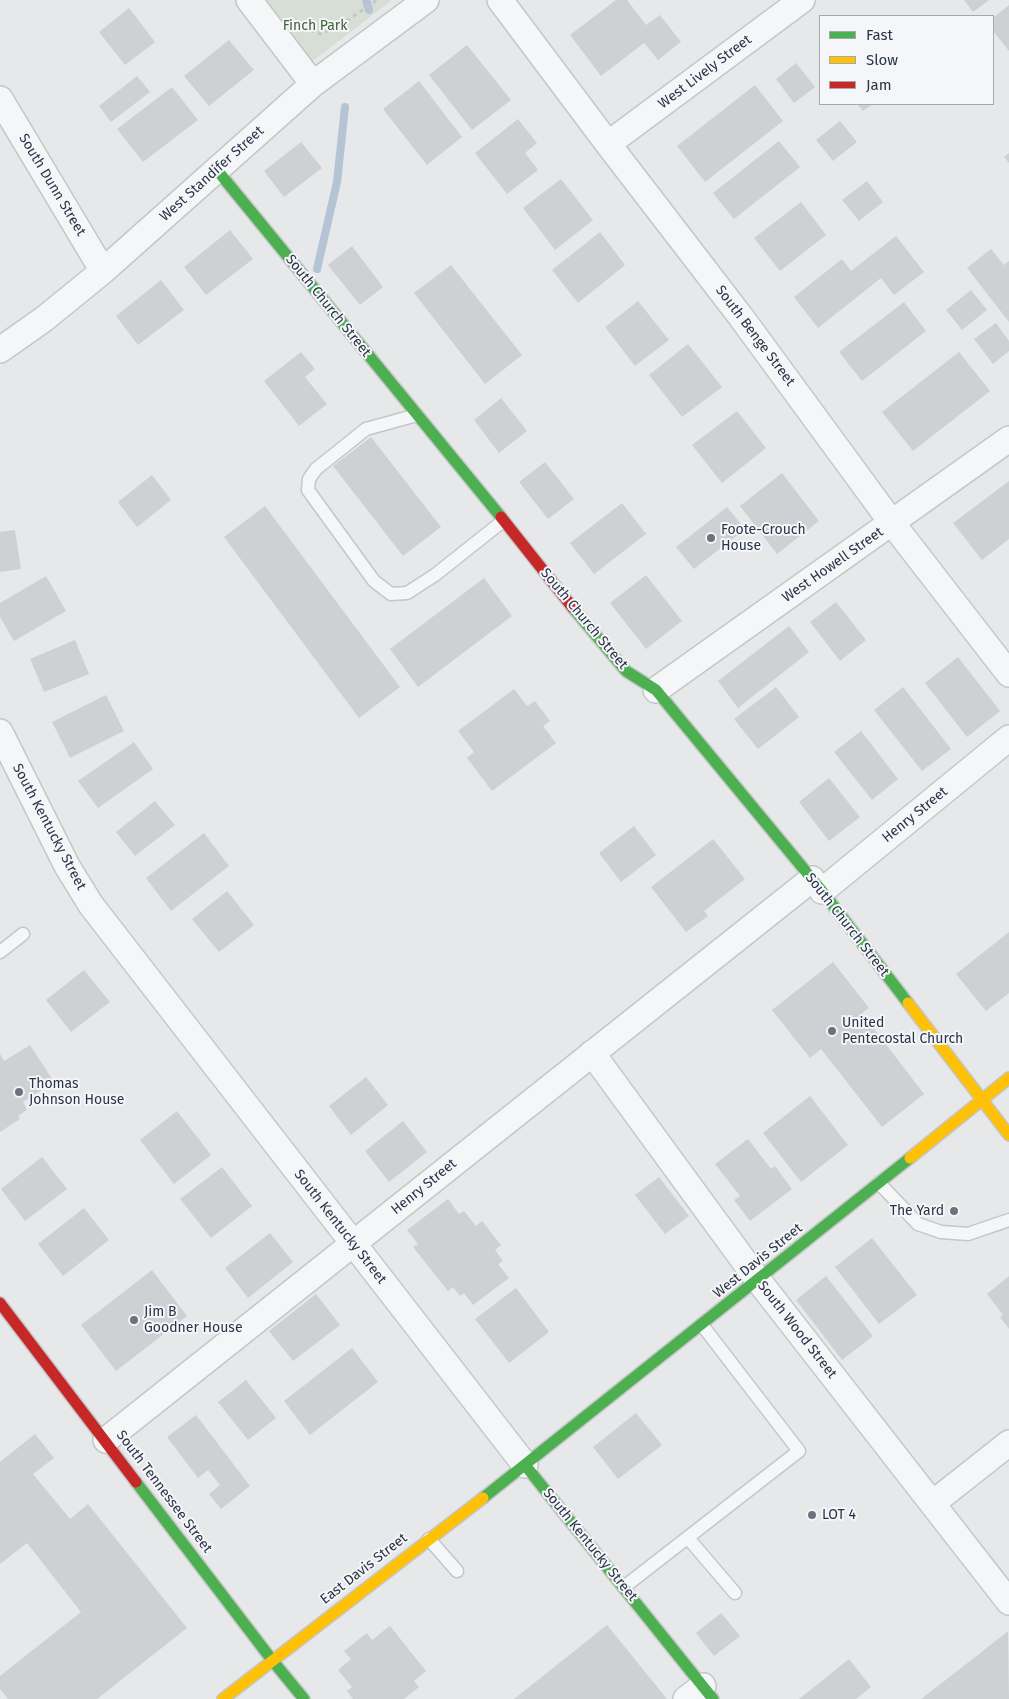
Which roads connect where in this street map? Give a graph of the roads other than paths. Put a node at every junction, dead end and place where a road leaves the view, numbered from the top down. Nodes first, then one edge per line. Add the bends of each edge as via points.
1 (249, 0) edge
2 (426, 0) edge
3 (500, 0) edge
4 (802, 0) edge
5 (312, 84) junction
6 (0, 99) edge
7 (608, 144) junction
8 (217, 170) junction
9 (103, 271) junction
10 (0, 350) edge
11 (417, 416) junction
12 (1009, 439) edge
13 (503, 521) junction
14 (892, 523) junction
15 (1009, 674) edge
16 (656, 690) junction
17 (0, 732) edge
18 (1009, 738) edge
19 (817, 885) junction
20 (22, 934) dead end
21 (0, 952) edge
22 (592, 1053) junction
23 (1009, 1078) edge
24 (982, 1100) junction
25 (1009, 1135) edge
26 (879, 1183) junction
27 (1009, 1220) edge
28 (352, 1244) junction
29 (758, 1280) junction
30 (0, 1303) edge
31 (702, 1325) junction
32 (106, 1440) junction
33 (1009, 1443) edge
34 (525, 1465) junction
35 (933, 1503) junction
36 (688, 1538) junction
37 (429, 1539) junction
38 (457, 1572) dead end
39 (624, 1587) junction
40 (735, 1593) dead end
41 (1009, 1602) edge
42 (272, 1660) junction
43 (700, 1695) edge
44 (223, 1699) edge
45 (304, 1699) edge

1 - 5 street
2 - 5 street, West Standifer Street
3 - 7 street, South Benge Street
4 - 7 street, West Lively Street
5 - 8 street, West Standifer Street
6 - 9 street, South Dunn Street
7 - 14 street, South Benge Street via 741,317
8 - 9 street, West Standifer Street
8 - 11 street, South Church Street
9 - 10 street, West Standifer Street via 44,320
11 - 13 street, South Church Street
11 - 13 lane via 366,429 316,468 309,480 308,490 374,581 391,594 408,593
12 - 14 street, West Howell Street
13 - 16 street, South Church Street via 620,665
14 - 15 street, South Benge Street
14 - 16 street, West Howell Street
16 - 19 street, South Church Street
17 - 28 street, South Kentucky Street via 67,866 91,905
18 - 19 street, Henry Street
19 - 22 street, Henry Street via 742,933
19 - 24 street, South Church Street
20 - 21 lane
22 - 28 street, Henry Street
22 - 29 street, South Wood Street
23 - 24 street, West Davis Street
24 - 25 street, South Church Street
24 - 26 street, West Davis Street
26 - 27 lane via 918,1224 941,1232 968,1234
26 - 29 street, West Davis Street
28 - 32 street, Henry Street
28 - 34 street, South Kentucky Street
29 - 31 street, West Davis Street
29 - 35 street, South Wood Street
30 - 32 street, South Tennessee Street
31 - 34 street, West Davis Street
31 - 36 lane via 799,1451
32 - 42 street, South Tennessee Street
33 - 35 street
34 - 37 street, East Davis Street
34 - 39 street, South Kentucky Street
35 - 41 street, South Wood Street
36 - 39 lane
36 - 40 lane
37 - 38 lane
37 - 42 street, East Davis Street
39 - 43 street, South Kentucky Street
42 - 44 street, East Davis Street
42 - 45 street, South Tennessee Street

